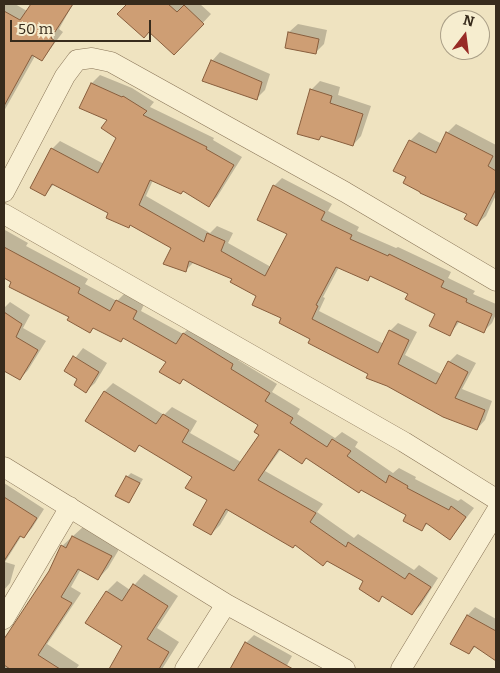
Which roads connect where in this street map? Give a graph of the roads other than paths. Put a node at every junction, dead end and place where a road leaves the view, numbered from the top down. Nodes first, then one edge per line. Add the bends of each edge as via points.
1 (4, 192) edge
2 (4, 214) edge
3 (496, 280) edge
4 (4, 467) edge
5 (496, 499) edge
6 (70, 507) junction
7 (496, 512) edge
8 (226, 604) junction
9 (4, 619) edge
10 (185, 669) edge
11 (345, 669) edge
12 (402, 669) edge

1 - 3 street via 65,76 77,60 92,58 111,62
2 - 5 street via 404,442
4 - 6 street
6 - 8 street
6 - 9 street
7 - 12 street
8 - 10 street
8 - 11 street

